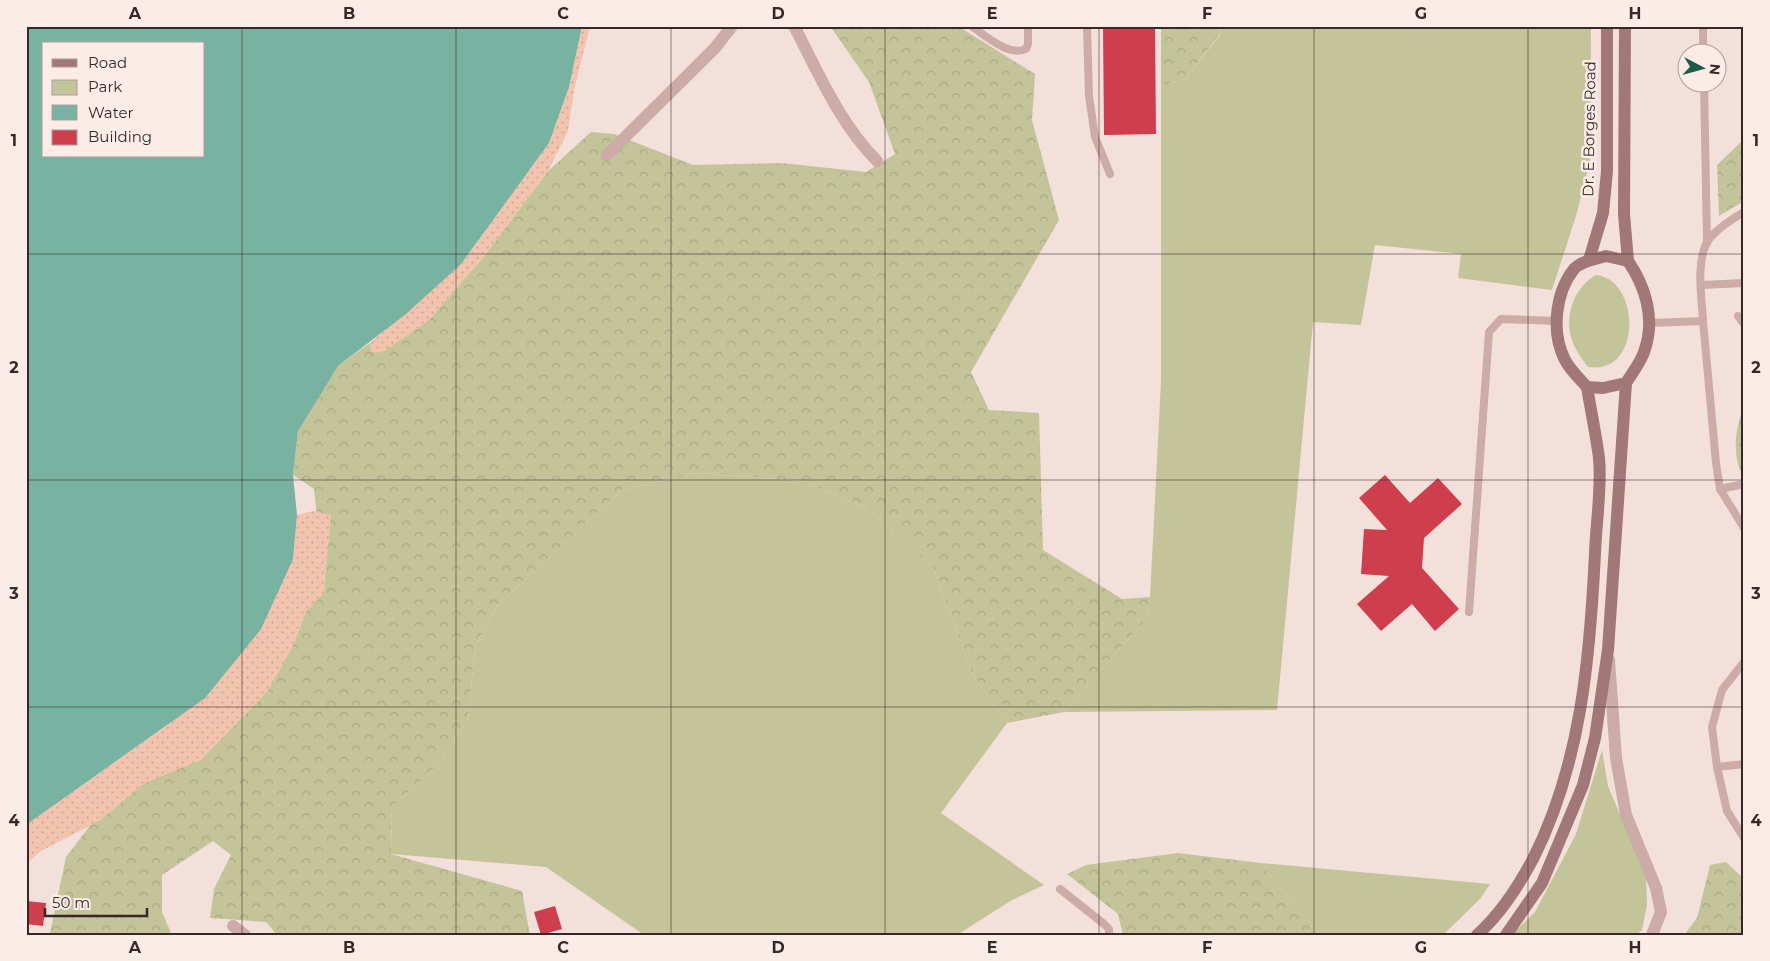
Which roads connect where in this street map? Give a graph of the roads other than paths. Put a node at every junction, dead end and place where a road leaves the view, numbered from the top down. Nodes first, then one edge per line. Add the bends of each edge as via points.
1 (732, 26) edge
2 (794, 26) edge
3 (971, 26) edge
4 (1028, 26) edge
5 (1087, 26) edge
6 (1607, 26) edge
7 (1625, 26) edge
8 (1703, 26) edge
9 (1704, 42) edge
10 (1704, 92) edge
11 (607, 155) dead end
12 (877, 160) dead end
13 (1110, 174) dead end
14 (1744, 212) edge
15 (1707, 243) junction
16 (1589, 260) junction
17 (1628, 261) junction
18 (1744, 283) edge
19 (1702, 285) junction
20 (1738, 316) dead end
21 (1703, 321) junction
22 (1558, 322) junction
23 (1650, 323) junction
24 (1744, 324) edge
25 (1626, 384) junction
26 (1586, 387) junction
27 (1744, 484) edge
28 (1720, 489) junction
29 (1744, 528) edge
30 (1469, 612) dead end
31 (1608, 650) junction
32 (1744, 662) edge
33 (1744, 764) edge
34 (1716, 767) junction
35 (1744, 838) edge
36 (1060, 889) dead end
37 (233, 926) dead end
38 (245, 935) edge
39 (1109, 935) edge
40 (1477, 935) edge
41 (1506, 935) edge
42 (1652, 935) edge

1 - 11 street via 715,48
2 - 12 street via 855,136
3 - 4 lane via 1020,52 1028,44
5 - 13 lane via 1088,96 1094,137
6 - 16 main road, Dr. E Borges Road via 1607,171 1603,213
7 - 17 main road via 1624,214
8 - 9 lane
10 - 15 lane
14 - 15 lane via 1729,221
15 - 19 lane via 1702,260
16 - 17 main road via 1606,256
16 - 22 main road via 1575,268 1558,299
17 - 23 main road via 1640,279
18 - 19 lane
19 - 21 lane
20 - 24 lane
21 - 23 lane
21 - 28 lane
22 - 26 main road via 1558,341 1566,362
22 - 30 lane via 1501,319 1489,332
23 - 25 main road via 1645,351
25 - 26 main road
25 - 31 main road
26 - 40 main road via 1599,460 1590,639 1576,733 1548,830 1523,878 1492,921
27 - 28 lane
28 - 29 lane
31 - 41 main road via 1595,738 1583,784 1542,883
31 - 42 street via 1616,758 1626,815 1656,888 1661,912
32 - 34 lane via 1722,690 1712,727
33 - 34 lane
34 - 35 lane via 1727,811
36 - 39 lane via 1104,924
37 - 38 street

